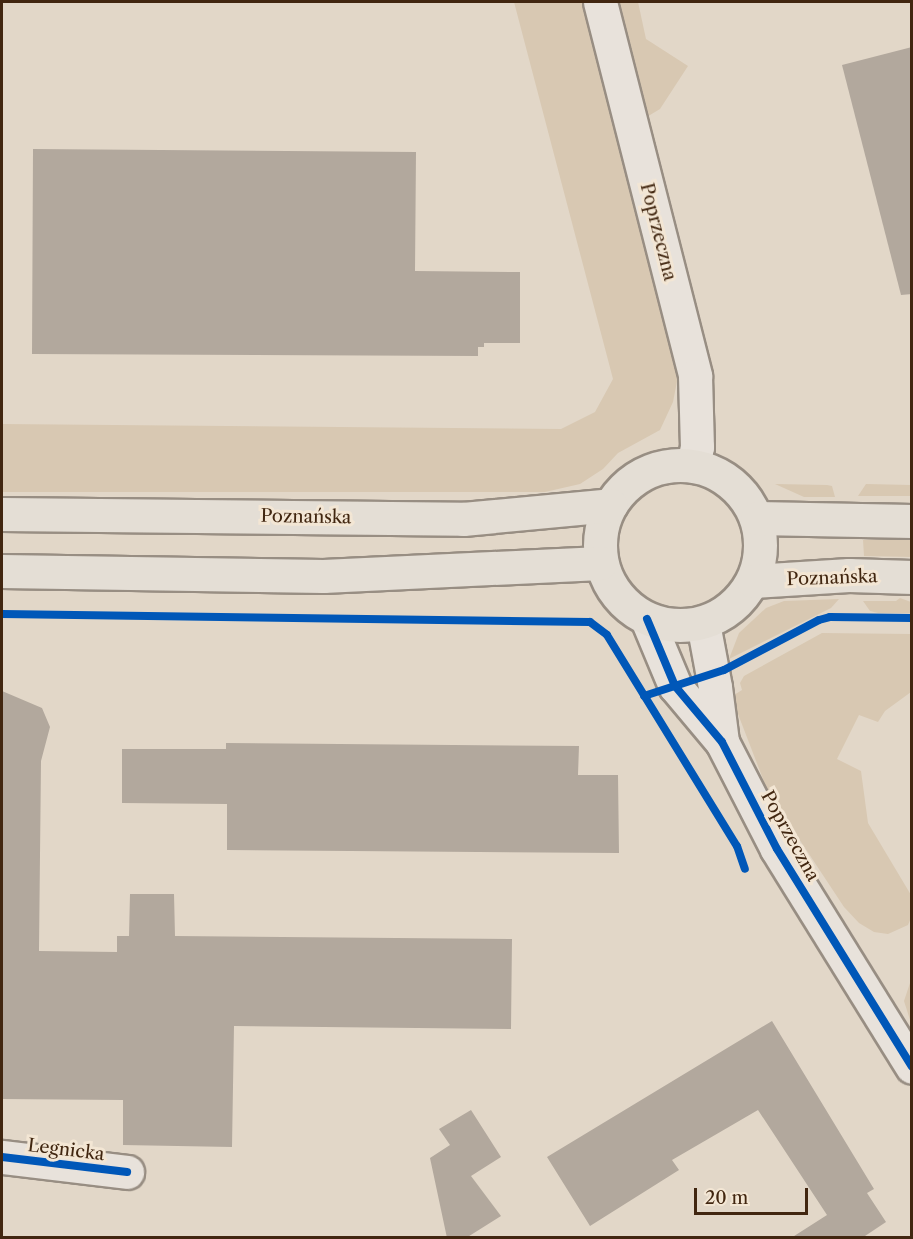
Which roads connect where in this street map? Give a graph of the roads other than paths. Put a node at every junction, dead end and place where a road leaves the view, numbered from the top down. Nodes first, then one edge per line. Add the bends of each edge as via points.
1 (600, 2) edge
2 (693, 465) junction
3 (610, 505) junction
4 (2, 514) edge
5 (757, 518) junction
6 (912, 521) edge
7 (601, 563) junction
8 (2, 571) edge
9 (912, 577) edge
10 (753, 581) junction
11 (647, 619) junction
12 (703, 623) junction
13 (722, 742) junction
14 (912, 1066) edge
15 (2, 1157) edge
16 (127, 1172) dead end

1 - 2 street, Poprzeczna via 695,376 697,447
2 - 3 main road via 668,465 645,472 625,486
2 - 5 main road via 720,474 742,493
3 - 4 main road, Poznańska via 463,519
3 - 7 main road via 600,533
5 - 6 main road
5 - 10 main road via 761,550
7 - 8 main road via 323,576
7 - 11 main road via 610,586 626,606
9 - 10 main road, Poznańska via 849,575
10 - 12 main road via 732,607
11 - 12 main road via 675,626
11 - 13 street, Poprzeczna via 675,686
12 - 13 street, Poprzeczna
13 - 14 street, Poprzeczna via 777,849
15 - 16 street, Legnicka

